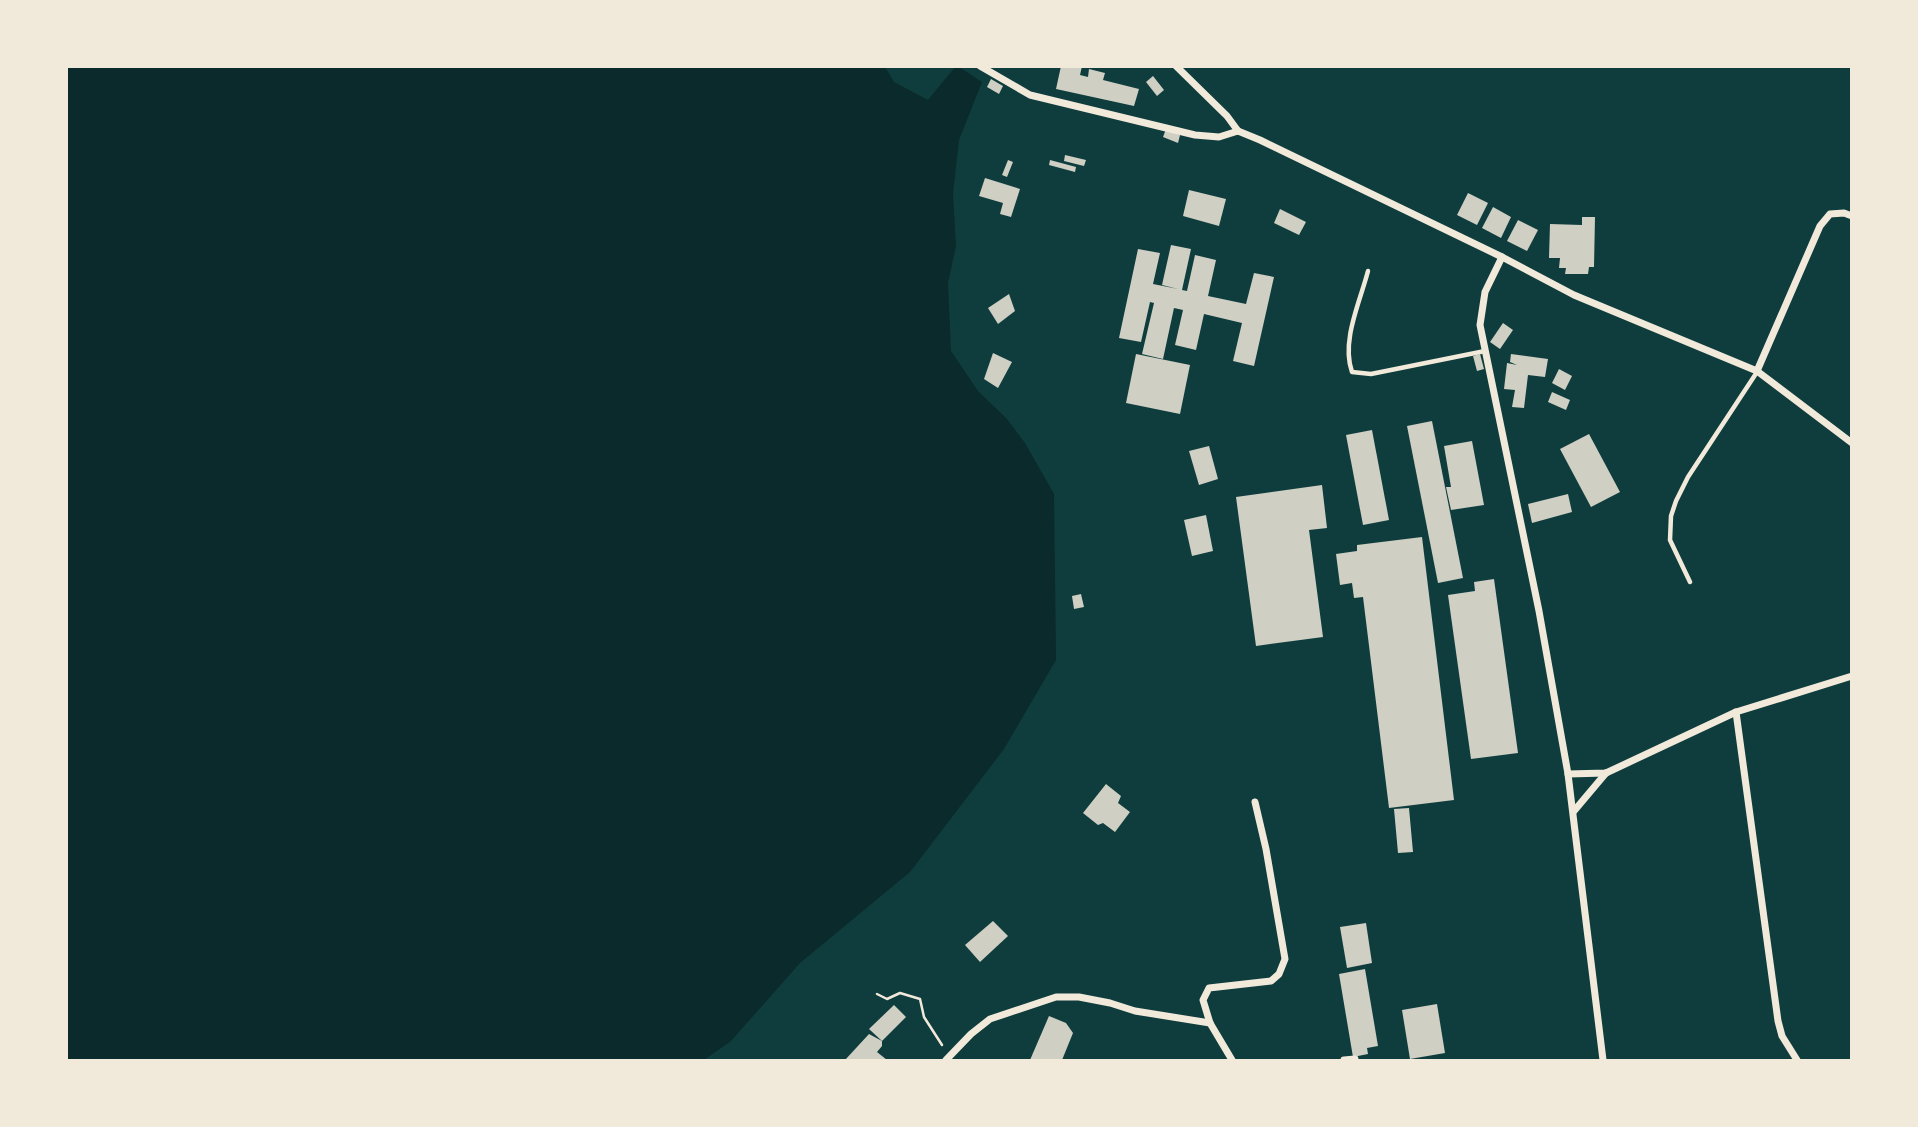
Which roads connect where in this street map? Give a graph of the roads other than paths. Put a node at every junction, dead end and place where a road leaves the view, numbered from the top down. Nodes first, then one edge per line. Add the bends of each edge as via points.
1 (981, 66) edge
2 (1176, 66) edge
3 (1238, 131) junction
4 (1852, 216) edge
5 (1502, 257) junction
6 (1368, 271) dead end
7 (1486, 351) junction
8 (1757, 371) junction
9 (1852, 443) edge
10 (1690, 582) dead end
11 (1852, 676) edge
12 (1736, 712) junction
13 (1606, 773) junction
14 (1568, 774) junction
15 (1255, 802) dead end
16 (1574, 811) junction
17 (1210, 1023) junction
18 (948, 1059) edge
19 (1355, 1059) edge
20 (1232, 1060) edge
21 (1344, 1060) edge
22 (1603, 1060) edge
23 (1797, 1060) edge

1 - 3 street via 1023,92 1046,99 1207,137
2 - 3 street
3 - 5 street
4 - 8 street via 1830,214 1820,226
5 - 7 street via 1489,281 1480,316
5 - 8 street via 1574,295
6 - 7 lane via 1350,337 1347,359 1352,372 1371,374
7 - 14 street
8 - 9 street
8 - 10 lane via 1688,477 1671,516 1670,540
11 - 12 street
12 - 13 street
12 - 23 street via 1778,1021
13 - 14 street
13 - 16 street
14 - 16 street
15 - 17 street via 1286,959 1271,981 1209,988 1203,1000
16 - 22 street
17 - 18 street via 1079,997 1056,997 990,1019
17 - 20 street
19 - 21 street

